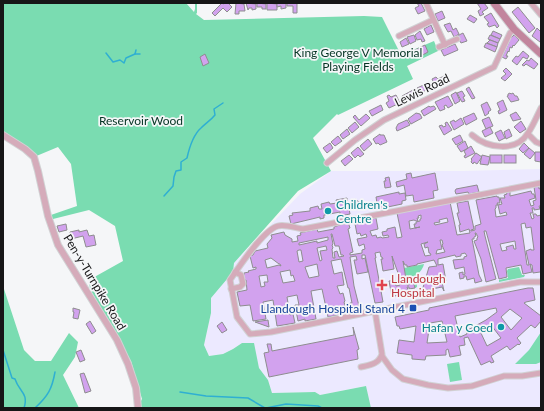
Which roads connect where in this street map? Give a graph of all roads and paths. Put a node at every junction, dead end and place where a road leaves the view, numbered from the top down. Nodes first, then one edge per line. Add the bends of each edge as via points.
1 (426, 3) edge
2 (494, 3) edge
3 (531, 3) edge
4 (541, 15) edge
5 (433, 20) junction
6 (514, 29) junction
7 (399, 36) dead end
8 (456, 39) dead end
9 (445, 45) junction
10 (439, 47) dead end
11 (541, 54) edge
12 (541, 108) edge
13 (528, 134) junction
14 (3, 135) edge
15 (472, 136) dead end
16 (541, 144) edge
17 (327, 163) dead end
18 (541, 183) edge
19 (235, 272) junction
20 (541, 282) edge
21 (232, 289) junction
22 (375, 311) junction
23 (382, 356) junction
24 (361, 367) dead end
25 (541, 373) edge
26 (138, 408) edge

1 - 5 street
2 - 6 main road
3 - 4 street
5 - 7 street
5 - 9 street
6 - 11 main road
6 - 17 street, Lewis Road via 494,67 384,120
8 - 9 street
9 - 10 street
12 - 13 street
13 - 15 street via 517,143 508,146 489,145
13 - 16 street
14 - 26 street, Pen-y-Turnpike Road via 34,157 48,216 58,245 117,340 133,380
18 - 19 street via 303,229 279,225 267,231
19 - 21 street via 230,280
19 - 21 street via 241,275 243,284
20 - 22 street via 520,282
21 - 22 street via 237,317 250,334 272,332
22 - 23 street
23 - 24 street via 376,362
23 - 25 street via 392,370 403,379 444,388 472,386 504,376

